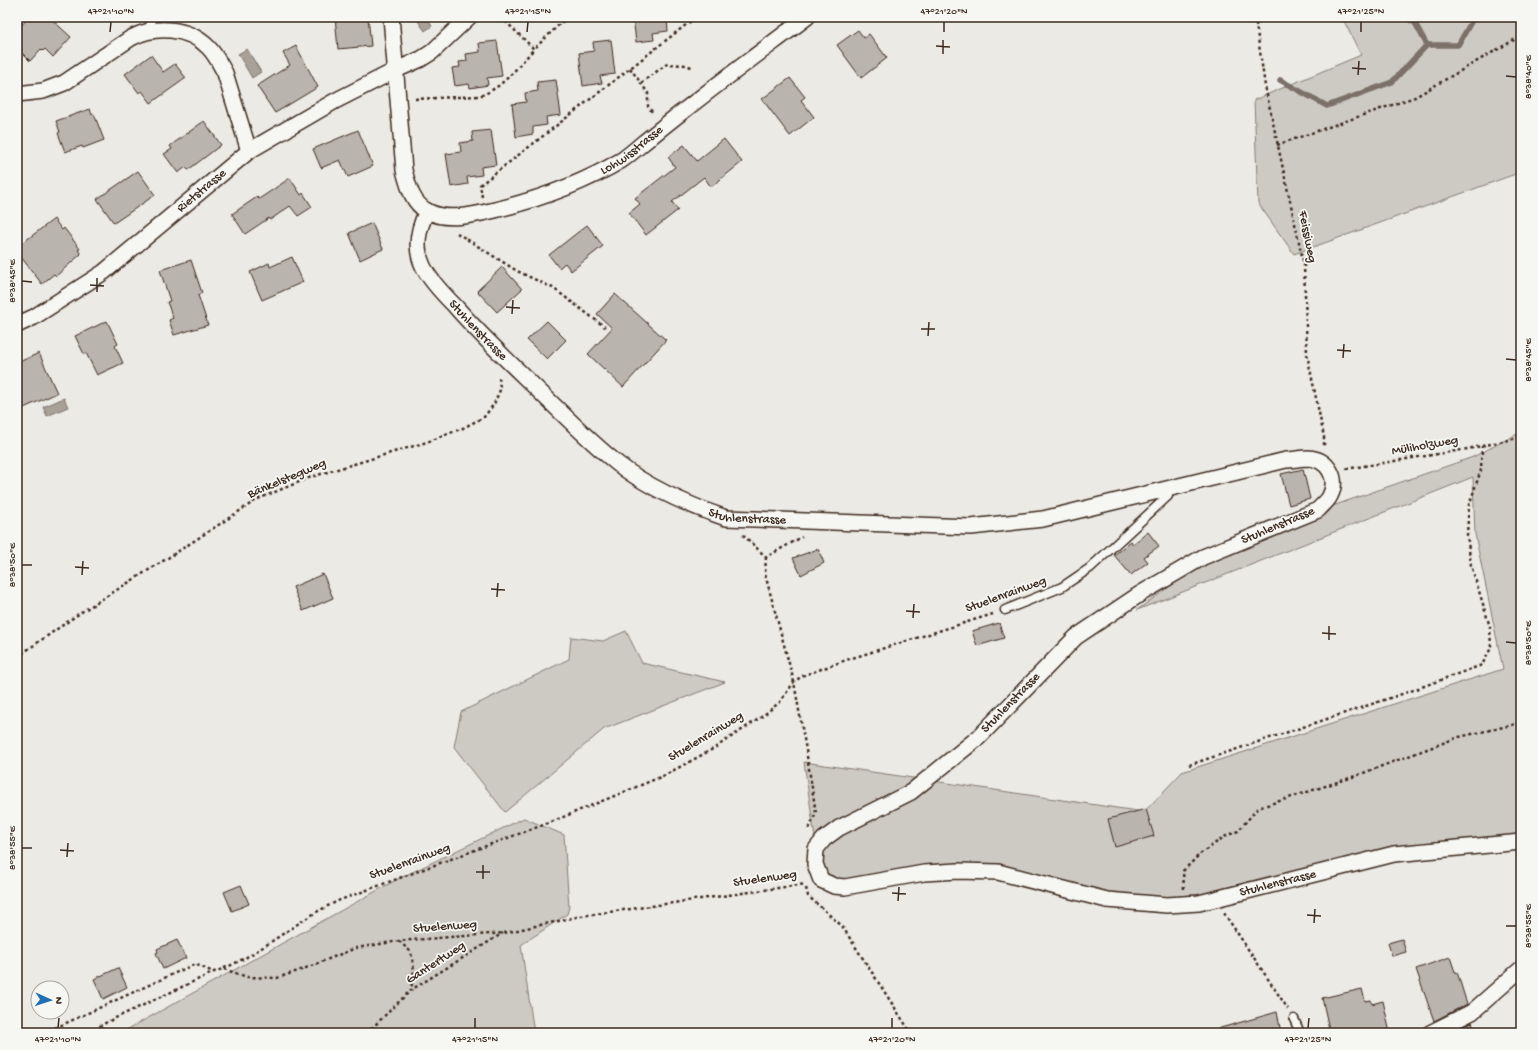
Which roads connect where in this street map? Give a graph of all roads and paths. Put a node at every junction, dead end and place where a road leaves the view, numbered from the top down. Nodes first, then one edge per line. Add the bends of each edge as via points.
1 (391, 17) edge
2 (469, 17) edge
3 (501, 17) edge
4 (567, 17) edge
5 (696, 17) edge
6 (806, 17) edge
7 (1255, 17) edge
8 (150, 24) edge
9 (1521, 36) edge
10 (534, 49) junction
11 (630, 68) junction
12 (694, 68) dead end
13 (396, 70) junction
14 (641, 83) junction
15 (17, 94) edge
16 (408, 100) dead end
17 (652, 111) dead end
18 (1277, 145) junction
19 (249, 151) junction
20 (426, 211) junction
21 (484, 212) junction
22 (444, 216) junction
23 (17, 325) edge
24 (605, 327) dead end
25 (500, 354) junction
26 (1521, 435) edge
27 (1482, 446) junction
28 (1327, 467) junction
29 (1168, 489) junction
30 (726, 518) junction
31 (827, 522) junction
32 (766, 557) junction
33 (1005, 610) joint
34 (17, 657) edge
35 (794, 682) junction
36 (1521, 723) edge
37 (1189, 765) dead end
38 (816, 813) dead end
39 (1521, 842) edge
40 (821, 880) junction
41 (805, 884) junction
42 (1184, 896) dead end
43 (1222, 910) dead end
44 (504, 933) junction
45 (399, 941) junction
46 (224, 969) junction
47 (1521, 969) edge
48 (214, 972) junction
49 (411, 990) junction
50 (1294, 1018) joint
51 (44, 1033) edge
52 (89, 1033) edge
53 (367, 1033) edge
54 (911, 1033) edge
55 (1300, 1033) edge
56 (1430, 1033) edge

1 - 13 street
2 - 13 street, Rietstrasse via 421,60
3 - 10 path
4 - 10 path
5 - 11 path
6 - 21 street, Lohwisstrasse via 623,159 553,194
7 - 18 path, Feissiweg via 1264,86
8 - 15 street via 141,33 64,83 43,91
8 - 19 street via 184,33 201,41 214,54 225,73
9 - 18 path via 1415,98
10 - 16 path via 489,93 479,96
11 - 14 path
11 - 21 path via 480,185
12 - 14 path via 667,64
13 - 19 street, Rietstrasse via 335,101
13 - 20 street via 404,170 414,200
14 - 17 path via 648,93 648,107
18 - 28 path, Feissiweg via 1304,265 1307,354 1324,437
19 - 23 street, Rietstrasse via 104,272
20 - 22 street, Lohwisstrasse
20 - 25 street, Stuhlenstrasse via 417,237 423,266 443,294
21 - 22 street, Lohwisstrasse
22 - 24 path via 448,228 517,272 553,288
25 - 30 street, Stuhlenstrasse via 618,464 662,492
25 - 34 path, Bänkelstegweg via 500,390 484,417 464,428 427,442 311,477 258,498 83,611
26 - 27 path, Müliholzweg
27 - 28 path, Müliholzweg
27 - 37 path via 1481,470 1469,505 1467,534 1471,565 1490,627 1491,648 1482,665
28 - 29 street, Stuhlenstrasse via 1309,458 1286,460
28 - 40 street, Stuhlenstrasse via 1334,484 1330,497 1318,510 1203,557 1140,594 1076,637 979,737 911,792 839,828 824,839 816,849 815,864
29 - 31 street, Stuhlenstrasse via 1043,519 971,527
29 - 33 lane, Stuelenrainweg via 1168,496 1090,568 1062,587
30 - 31 street, Stuhlenstrasse
30 - 32 path
31 - 32 path
32 - 35 path via 765,574
33 - 35 path, Stuelenrainweg via 815,670
35 - 38 path
35 - 46 path, Stuelenrainweg via 780,702 760,718 663,776 551,822 340,900
36 - 42 path via 1459,737 1350,778 1258,808 1238,831 1224,837 1200,854 1183,871
39 - 40 street, Stuhlenstrasse via 1394,854 1199,903 1167,905 1107,900 998,872 924,872 845,887 834,886
40 - 41 path, Stuelenweg
41 - 44 path, Stuelenweg via 581,916
41 - 54 path via 808,896 842,926
43 - 50 path
44 - 45 path, Stuelenweg
44 - 49 path, Gantertweg
45 - 46 path, Stuelenweg via 356,948 277,978 247,976
45 - 49 path via 411,952 414,970
46 - 48 path
47 - 56 street via 1472,1012
48 - 51 path via 195,964
48 - 52 path
49 - 53 path, Gantertweg
50 - 55 lane

